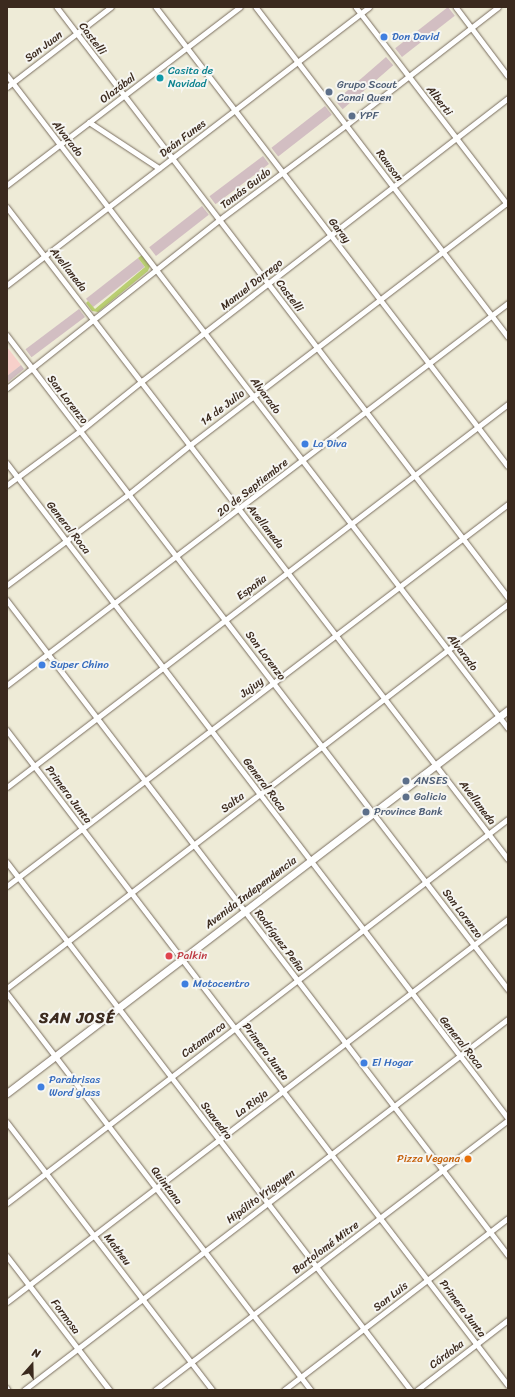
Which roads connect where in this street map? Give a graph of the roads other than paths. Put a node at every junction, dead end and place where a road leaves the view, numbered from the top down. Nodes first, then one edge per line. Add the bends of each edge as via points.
1 (56, 7) edge
2 (111, 7) edge
3 (156, 7) edge
4 (240, 7) edge
5 (256, 7) edge
6 (356, 7) edge
7 (369, 7) edge
8 (456, 7) edge
9 (498, 7) edge
10 (361, 13) junction
11 (471, 28) junction
12 (77, 33) junction
13 (187, 48) junction
14 (298, 62) junction
15 (7, 75) edge
16 (409, 76) junction
17 (508, 76) edge
18 (13, 82) junction
19 (7, 87) edge
20 (124, 96) junction
21 (508, 98) edge
22 (235, 110) junction
23 (89, 122) junction
24 (346, 125) junction
25 (456, 138) junction
26 (60, 144) junction
27 (172, 158) junction
28 (159, 168) junction
29 (282, 172) junction
30 (7, 185) edge
31 (393, 187) junction
32 (507, 204) edge
33 (7, 207) edge
34 (108, 207) junction
35 (219, 220) junction
36 (331, 235) junction
37 (443, 252) junction
38 (45, 256) junction
39 (157, 270) junction
40 (268, 284) junction
41 (7, 285) edge
42 (381, 299) junction
43 (508, 303) edge
44 (491, 316) junction
45 (94, 318) junction
46 (205, 333) junction
47 (7, 335) edge
48 (508, 337) edge
49 (318, 348) junction
50 (430, 363) junction
51 (32, 368) junction
52 (142, 381) junction
53 (7, 388) edge
54 (254, 396) junction
55 (508, 404) edge
56 (366, 412) junction
57 (478, 427) junction
58 (80, 431) junction
59 (190, 445) junction
60 (303, 460) junction
61 (7, 463) edge
62 (508, 466) edge
63 (415, 475) junction
64 (18, 478) junction
65 (7, 485) edge
66 (129, 494) junction
67 (508, 504) edge
68 (239, 509) junction
69 (351, 524) junction
70 (463, 538) junction
71 (66, 540) junction
72 (177, 557) junction
73 (288, 572) junction
74 (7, 585) edge
75 (400, 586) junction
76 (508, 597) edge
77 (7, 600) edge
78 (114, 603) junction
79 (508, 604) edge
80 (226, 620) junction
81 (336, 635) junction
82 (448, 650) junction
83 (48, 654) junction
84 (163, 667) junction
85 (274, 683) junction
86 (7, 685) edge
87 (385, 698) junction
88 (508, 710) edge
89 (500, 717) junction
90 (97, 718) junction
91 (508, 728) edge
92 (7, 730) edge
93 (211, 730) junction
94 (322, 746) junction
95 (34, 766) junction
96 (437, 766) junction
97 (146, 781) junction
98 (7, 787) edge
99 (260, 794) junction
100 (373, 814) junction
101 (508, 819) edge
102 (82, 829) junction
103 (489, 834) junction
104 (194, 844) junction
105 (508, 859) edge
106 (310, 861) junction
107 (7, 862) edge
108 (19, 877) junction
109 (426, 882) junction
110 (7, 886) edge
111 (131, 892) junction
112 (245, 911) junction
113 (508, 919) edge
114 (363, 930) junction
115 (68, 941) junction
116 (474, 945) junction
117 (182, 959) junction
118 (298, 980) junction
119 (7, 988) edge
120 (508, 989) edge
121 (7, 993) edge
122 (412, 993) junction
123 (119, 1008) junction
124 (508, 1019) edge
125 (235, 1028) junction
126 (346, 1043) junction
127 (55, 1056) junction
128 (460, 1056) junction
129 (172, 1076) junction
130 (283, 1091) junction
131 (7, 1093) edge
132 (394, 1107) junction
133 (508, 1119) edge
134 (7, 1122) edge
135 (108, 1125) junction
136 (219, 1140) junction
137 (332, 1154) junction
138 (442, 1170) junction
139 (46, 1173) junction
140 (156, 1188) junction
141 (7, 1203) edge
142 (268, 1203) junction
143 (380, 1218) junction
144 (508, 1218) edge
145 (490, 1232) junction
146 (94, 1235) junction
147 (205, 1252) junction
148 (508, 1255) edge
149 (7, 1256) edge
150 (317, 1266) junction
151 (428, 1280) junction
152 (29, 1285) junction
153 (143, 1299) junction
154 (7, 1302) edge
155 (253, 1315) junction
156 (508, 1320) edge
157 (364, 1328) junction
158 (477, 1344) junction
159 (78, 1349) junction
160 (191, 1362) junction
161 (301, 1377) junction
162 (508, 1385) edge
163 (24, 1390) edge
164 (110, 1390) edge
165 (155, 1390) edge
166 (213, 1390) edge
167 (284, 1390) edge
168 (311, 1390) edge
169 (411, 1390) edge
170 (417, 1390) edge

1 - 12 street, Castelli
2 - 12 street, San Juan
3 - 13 street, Garay
4 - 13 street, Olazábal
5 - 14 street, Rawson
6 - 10 street, Alberti
7 - 10 street, Deán Funes
8 - 11 street
9 - 11 street, Tomás Guido
10 - 14 street, Deán Funes
10 - 16 street, Alberti
11 - 16 street, Tomás Guido
11 - 17 street
12 - 18 street, San Juan
12 - 20 street, Castelli
13 - 20 street, Olazábal
13 - 22 street, Garay
14 - 22 street, Deán Funes
14 - 24 street, Rawson
15 - 18 street, Alvarado
16 - 24 street, Tomás Guido
16 - 25 street, Alberti
18 - 19 street, San Juan
18 - 26 street, Alvarado
20 - 23 street, Olazábal
20 - 27 street, Castelli
21 - 25 street, Manuel Dorrego
22 - 27 street, Deán Funes
22 - 29 street, Garay
23 - 26 street, Olazábal
23 - 28 street
24 - 29 street, Tomás Guido
24 - 31 street, Rawson
25 - 31 street, Manuel Dorrego
25 - 32 street, Alberti
26 - 30 street, Olazábal
26 - 34 street, Alvarado
27 - 28 street, Deán Funes
27 - 35 street, Castelli
28 - 34 street, Deán Funes
29 - 35 street, Tomás Guido
29 - 36 street, Garay
31 - 36 street, Manuel Dorrego
31 - 37 street, Rawson
32 - 37 street, 14 de Julio
33 - 38 street, Avellaneda
34 - 38 street, Deán Funes
34 - 39 street, Alvarado
35 - 39 street, Tomás Guido
35 - 40 street, Castelli
36 - 40 street, Manuel Dorrego
36 - 42 street, Garay
37 - 42 street, 14 de Julio
37 - 44 street, Rawson
38 - 41 street, Deán Funes
38 - 45 street, Avellaneda
39 - 45 street, Tomás Guido
39 - 46 street, Alvarado
40 - 46 street, Manuel Dorrego
40 - 49 street, Castelli
42 - 49 street, 14 de Julio
42 - 50 street, Garay
43 - 44 street, 20 de Septiembre
44 - 48 street, Rawson
44 - 50 street, 20 de Septiembre
45 - 51 street, Tomás Guido
45 - 52 street, Avellaneda
46 - 52 street, Manuel Dorrego
46 - 54 street, Alvarado
47 - 51 street, San Lorenzo
49 - 54 street, 14 de Julio
49 - 56 street, Castelli
50 - 56 street, 20 de Septiembre
50 - 57 street, Garay
51 - 53 street, Tomás Guido
51 - 58 street, San Lorenzo
52 - 58 street, Manuel Dorrego
52 - 59 street, Avellaneda
54 - 59 street, 14 de Julio
54 - 60 street, Alvarado
55 - 57 street, España
56 - 60 street, 20 de Septiembre
56 - 63 street, Castelli
57 - 62 street, Garay
57 - 63 street, España
58 - 64 street, Manuel Dorrego
58 - 66 street, San Lorenzo
59 - 66 street, 14 de Julio
59 - 68 street, Avellaneda
60 - 68 street, 20 de Septiembre
60 - 69 street, Alvarado
61 - 64 street, General Roca
63 - 69 street, España
63 - 70 street, Castelli
64 - 65 street, Manuel Dorrego
64 - 71 street, General Roca
66 - 71 street, 14 de Julio
66 - 72 street, San Lorenzo
67 - 70 street, Jujuy
68 - 72 street, 20 de Septiembre
68 - 73 street, Avellaneda
69 - 73 street, España
69 - 75 street, Alvarado
70 - 75 street, Jujuy
70 - 76 street, Castelli
71 - 74 street, 14 de Julio
71 - 78 street, General Roca
72 - 78 street, 20 de Septiembre
72 - 80 street, San Lorenzo
73 - 80 street, España
73 - 81 street, Avellaneda
75 - 81 street, Jujuy
75 - 82 street, Alvarado
77 - 83 street, Rodríguez Peña
78 - 83 street, 20 de Septiembre
78 - 84 street, General Roca
79 - 82 street, Salta
80 - 84 street, España
80 - 85 street, San Lorenzo
81 - 85 street, Jujuy
81 - 87 street, Avellaneda
82 - 87 street, Salta
82 - 89 street, Alvarado
83 - 86 street, 20 de Septiembre
83 - 90 street, Rodríguez Peña
84 - 90 street, España
84 - 93 street, General Roca
85 - 93 street, Jujuy
85 - 94 street, San Lorenzo
87 - 94 street, Salta
87 - 96 street, Avellaneda
88 - 89 main road, Avenida Independencia
89 - 91 street, Alvarado
89 - 96 main road, Avenida Independencia
90 - 95 street, España
90 - 97 street, Rodríguez Peña
92 - 95 street, Primera Junta
93 - 97 street, Jujuy
93 - 99 street, General Roca
94 - 99 street, Salta
94 - 100 street, San Lorenzo
95 - 98 street, España
95 - 102 street, Primera Junta
96 - 100 main road, Avenida Independencia
96 - 103 street, Avellaneda
97 - 102 street, Jujuy
97 - 104 street, Rodríguez Peña
99 - 104 street, Salta
99 - 106 street, General Roca
100 - 106 main road, Avenida Independencia
100 - 109 street, San Lorenzo
101 - 103 street, Catamarca
102 - 108 street, Jujuy
102 - 111 street, Primera Junta
103 - 105 street, Avellaneda
103 - 109 street, Catamarca
104 - 111 street, Salta
104 - 112 street, Rodríguez Peña
106 - 112 main road, Avenida Independencia
106 - 114 street, General Roca
107 - 108 street, Saavedra
108 - 110 street, Jujuy
108 - 115 street, Saavedra
109 - 114 street, Catamarca
109 - 116 street, San Lorenzo
111 - 115 street, Salta
111 - 117 street, Primera Junta
112 - 117 main road, Avenida Independencia
112 - 118 street, Rodríguez Peña
113 - 116 street, La Rioja
114 - 118 street, Catamarca
114 - 122 street, General Roca
115 - 119 street, Salta
115 - 123 street, Saavedra
116 - 120 street, San Lorenzo
116 - 122 street, La Rioja
117 - 123 main road, Avenida Independencia
117 - 125 street, Primera Junta
118 - 125 street, Catamarca
118 - 126 street, Rodríguez Peña
121 - 127 street, Quintana
122 - 126 street, La Rioja
122 - 128 street, General Roca
123 - 127 main road, Avenida Independencia
123 - 129 street, Saavedra
124 - 128 street, Hipólito Yrigoyen
125 - 129 street, Catamarca
125 - 130 street, Primera Junta
126 - 130 street, La Rioja
126 - 132 street, Rodríguez Peña
127 - 131 main road, Avenida Independencia
127 - 135 street, Quintana
128 - 132 street, Hipólito Yrigoyen
128 - 133 street, General Roca
129 - 135 street, Catamarca
129 - 136 street, Saavedra
130 - 136 street, La Rioja
130 - 137 street, Primera Junta
132 - 137 street, Hipólito Yrigoyen
132 - 138 street, Rodríguez Peña
133 - 138 street, Bartolomé Mitre
134 - 139 street, Matheu
135 - 139 street, Catamarca
135 - 140 street, Quintana
136 - 140 street, La Rioja
136 - 142 street, Saavedra
137 - 142 street, Hipólito Yrigoyen
137 - 143 street, Primera Junta
138 - 143 street, Bartolomé Mitre
138 - 145 street, Rodríguez Peña
139 - 141 street, Catamarca
139 - 146 street, Matheu
140 - 146 street, La Rioja
140 - 147 street, Quintana
142 - 147 street, Hipólito Yrigoyen
142 - 150 street, Saavedra
143 - 150 street, Bartolomé Mitre
143 - 151 street, Primera Junta
144 - 145 street, San Luis
145 - 148 street, Rodríguez Peña
145 - 151 street, San Luis
146 - 152 street, La Rioja
146 - 153 street, Matheu
147 - 153 street, Hipólito Yrigoyen
147 - 155 street, Quintana
149 - 152 street, Formosa
150 - 155 street, Bartolomé Mitre
150 - 157 street, Saavedra
151 - 157 street, San Luis
151 - 158 street, Primera Junta
152 - 154 street, La Rioja
152 - 159 street, Formosa
153 - 159 street, Hipólito Yrigoyen
153 - 160 street, Matheu
155 - 160 street, Bartolomé Mitre
155 - 161 street, Quintana
156 - 158 street, Córdoba
157 - 161 street, San Luis
157 - 169 street, Saavedra
158 - 162 street, Primera Junta
158 - 170 street, Córdoba
159 - 163 street, Hipólito Yrigoyen
159 - 164 street, Formosa
160 - 165 street, Bartolomé Mitre
160 - 166 street, Matheu
161 - 167 street, San Luis
161 - 168 street, Quintana

